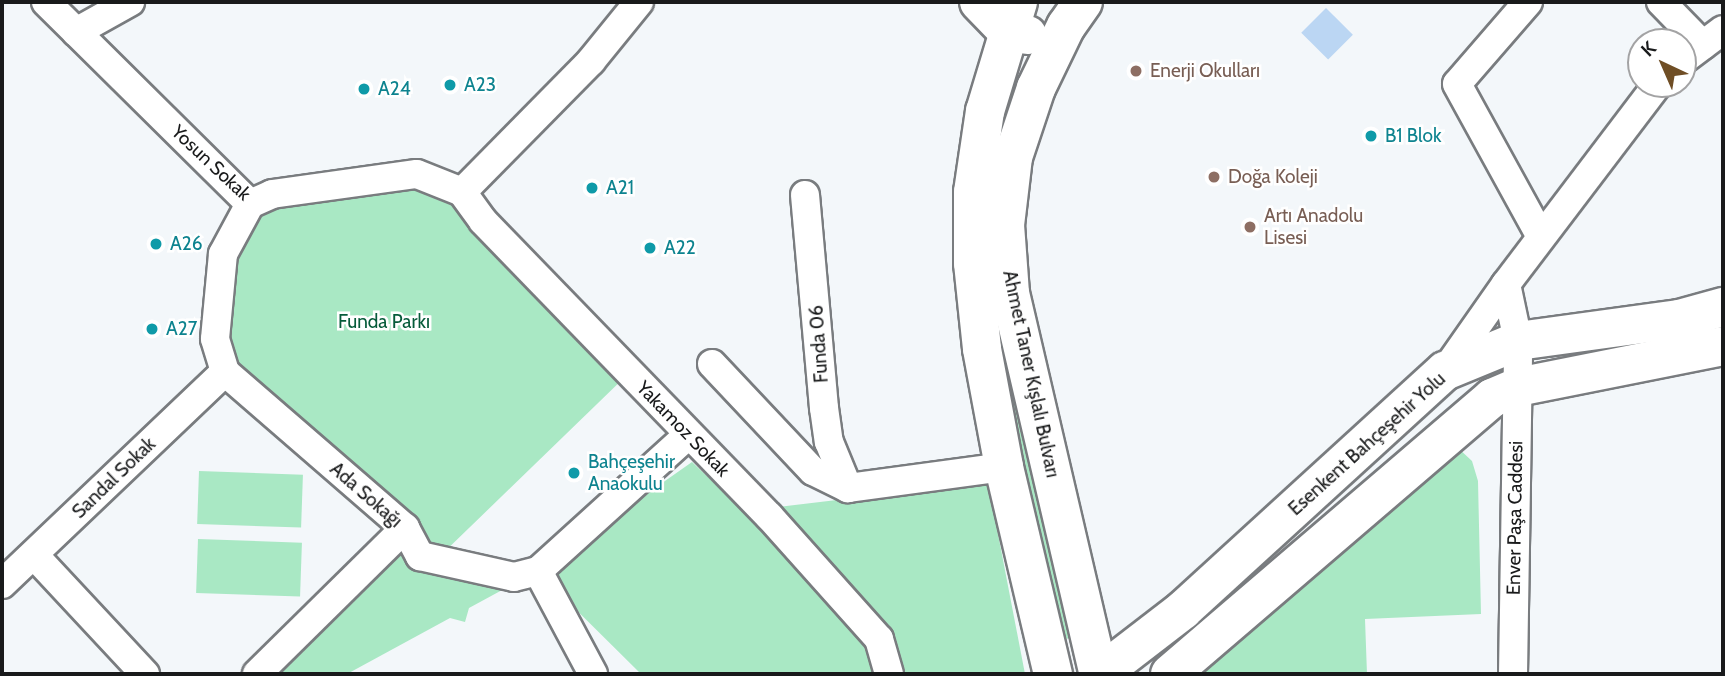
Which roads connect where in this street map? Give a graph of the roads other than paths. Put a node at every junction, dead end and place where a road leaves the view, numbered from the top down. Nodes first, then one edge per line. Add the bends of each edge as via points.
1 (46, 2) edge
2 (130, 2) edge
3 (979, 2) edge
4 (1528, 2) edge
5 (1661, 2) edge
6 (637, 6) edge
7 (1012, 16) edge
8 (1063, 18) edge
9 (76, 32) junction
10 (1703, 45) edge
11 (1647, 98) edge
12 (462, 192) junction
13 (805, 195) dead end
14 (250, 204) junction
15 (1540, 235) junction
16 (1506, 284) junction
17 (1723, 307) edge
18 (1723, 346) edge
19 (1518, 363) junction
20 (712, 364) dead end
21 (1445, 371) junction
22 (225, 372) junction
23 (688, 435) junction
24 (1004, 467) junction
25 (848, 488) junction
26 (405, 528) junction
27 (34, 555) junction
28 (537, 570) junction
29 (2, 584) edge
30 (145, 674) edge
31 (257, 674) edge
32 (593, 674) edge
33 (890, 674) edge
34 (1053, 674) edge
35 (1100, 674) edge
36 (1170, 674) edge
37 (1513, 674) edge

1 - 9 street, Yosun Sokak
2 - 9 street
3 - 7 main road
4 - 15 street via 1457,84
5 - 10 street
6 - 12 street via 620,20 591,61
7 - 8 main road
7 - 24 main road, Ahmet Taner Kışlalı Bulvarı via 985,111 972,192 973,263 982,349
8 - 35 main road, Ahmet Taner Kışlalı Bulvarı via 1013,157 1004,225 1010,293
9 - 14 street, Yosun Sokak
11 - 15 street
12 - 14 street, Yosun Sokak via 416,174 272,194
12 - 23 street, Yakamoz Sokak via 483,221
13 - 25 street, Funda 06 via 824,408 829,442
14 - 22 street via 223,254 215,339
15 - 16 street
16 - 19 street, Enver Paşa Caddesi
16 - 21 street
17 - 19 main road, Esenkent Bahçeşehir Yolu
18 - 19 main road, Esenkent Bahçeşehir Yolu
19 - 21 main road, Esenkent Bahçeşehir Yolu
19 - 36 main road, Esenkent Bahçeşehir Yolu via 1492,398
19 - 37 street, Enver Paşa Caddesi
20 - 25 street via 813,471
21 - 35 main road, Esenkent Bahçeşehir Yolu via 1193,601
22 - 26 street, Ada Sokağı
22 - 27 street, Sandal Sokak
23 - 28 street
23 - 33 street, Yakamoz Sokak via 879,639
24 - 25 street
24 - 34 main road, Ahmet Taner Kışlalı Bulvarı
26 - 28 street, Ada Sokağı via 420,556 513,577
26 - 31 street
27 - 29 street, Sandal Sokak
27 - 30 street
28 - 32 street

